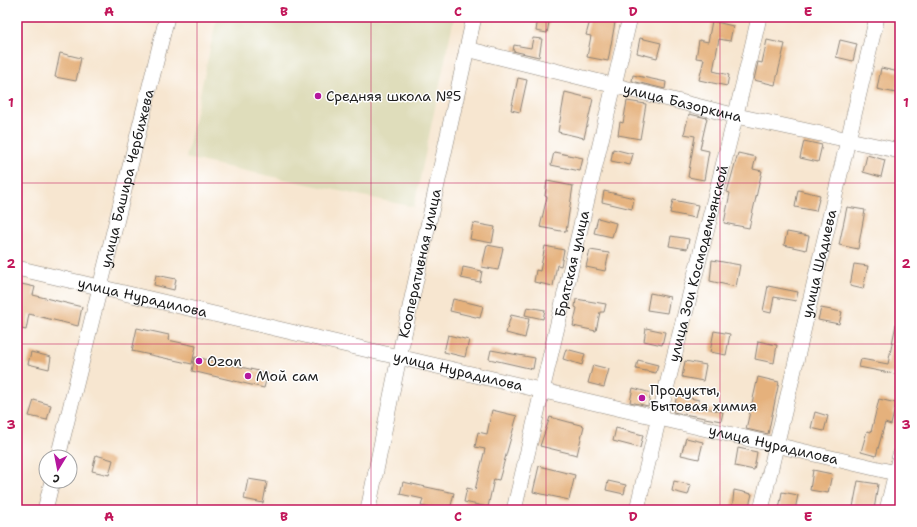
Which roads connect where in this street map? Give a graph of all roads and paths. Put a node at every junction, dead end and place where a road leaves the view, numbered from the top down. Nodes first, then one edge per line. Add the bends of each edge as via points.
1 (167, 17) edge
2 (474, 17) edge
3 (630, 17) edge
4 (759, 17) edge
5 (877, 17) edge
6 (467, 49) junction
7 (614, 85) junction
8 (737, 116) junction
9 (847, 139) junction
10 (900, 151) edge
11 (17, 268) edge
12 (100, 287) junction
13 (399, 357) junction
14 (542, 391) junction
15 (658, 418) junction
16 (776, 445) junction
17 (60, 449) edge
18 (900, 456) edge
19 (898, 474) edge
20 (50, 489) edge
21 (45, 510) edge
22 (368, 510) edge
23 (514, 510) edge
24 (637, 510) edge
25 (761, 510) edge
26 (887, 510) edge

1 - 12 street, улица Башира Чербижева
2 - 6 street, Кооперативная улица
3 - 7 street, Братская улица
4 - 8 street, улица Зои Космодемьянской
5 - 9 street, улица Шадиева
6 - 7 street, улица Базоркина
6 - 13 street, Кооперативная улица
7 - 8 street, улица Базоркина
7 - 14 street, Братская улица
8 - 9 street, улица Базоркина
8 - 15 street, улица Зои Космодемьянской
9 - 10 street, улица Базоркина
9 - 16 street, улица Шадиева
11 - 12 street, улица Нурадилова
12 - 13 street, улица Нурадилова
12 - 17 street, улица Башира Чербижева
13 - 14 street, улица Нурадилова
13 - 22 street, Кооперативная улица
14 - 15 street, улица Нурадилова
14 - 23 street, Братская улица
15 - 16 street, улица Нурадилова
15 - 24 street, улица Зои Космодемьянской
16 - 19 street, улица Нурадилова
16 - 25 street, улица Шадиева
18 - 19 street
19 - 26 street
20 - 21 street

